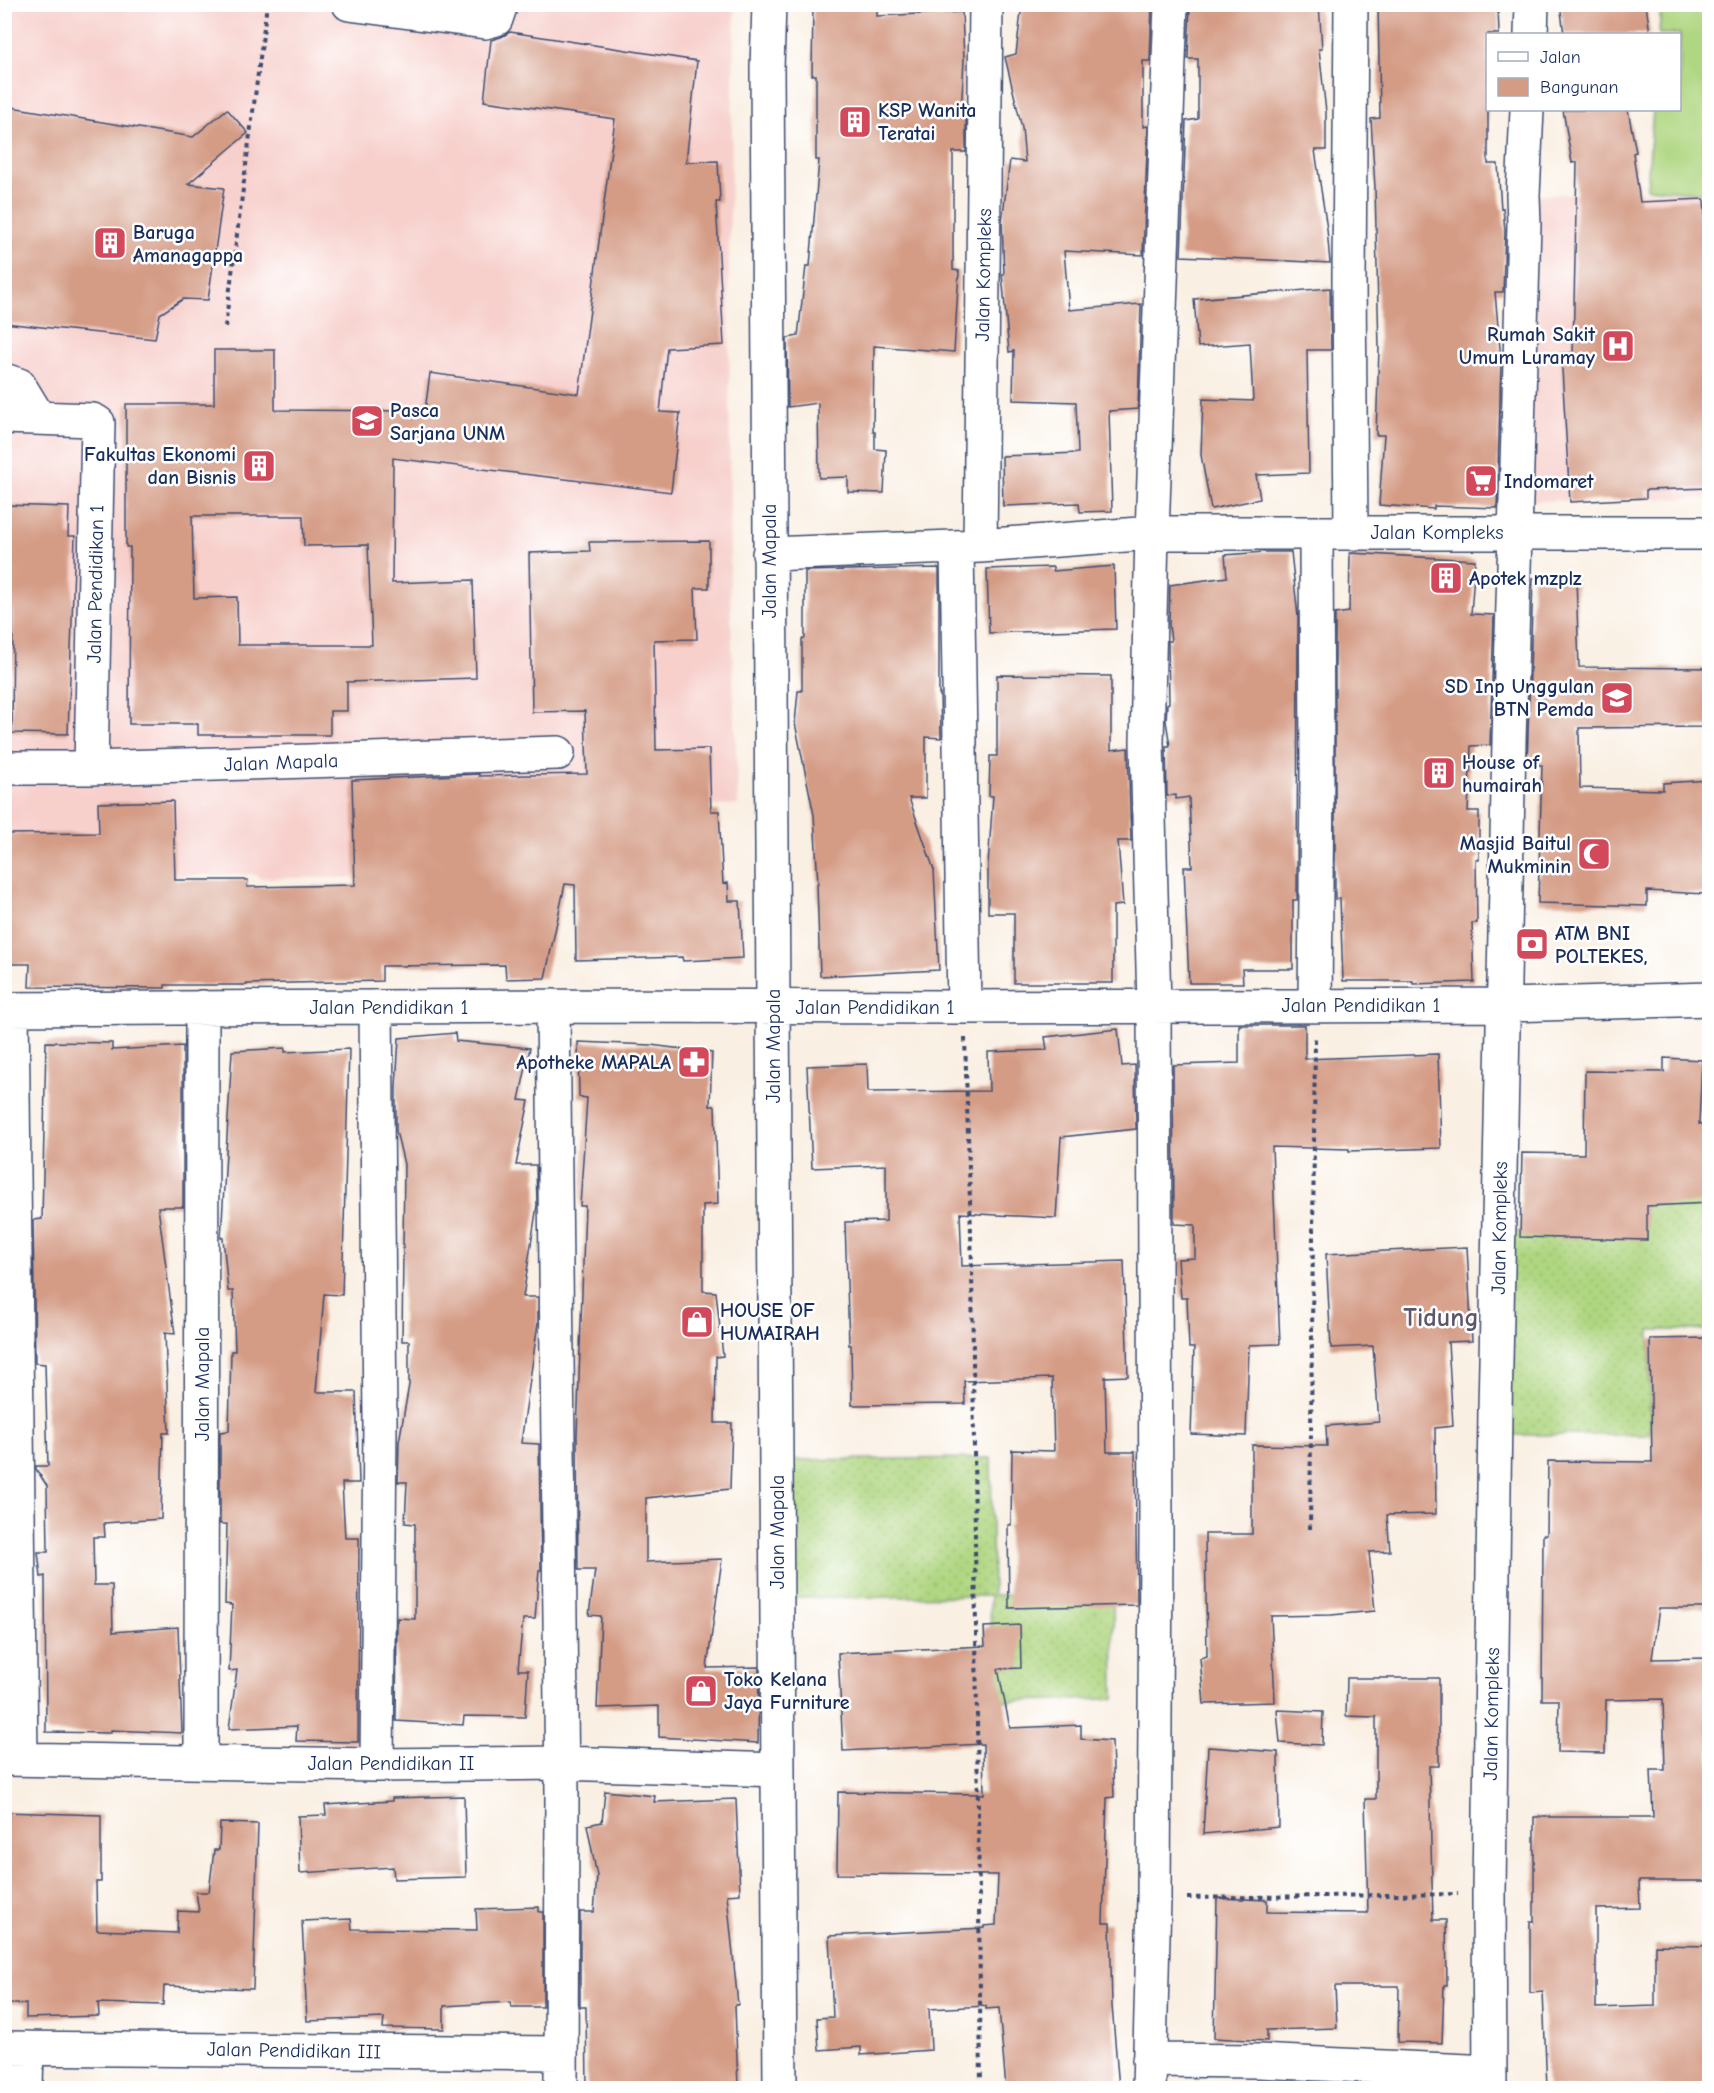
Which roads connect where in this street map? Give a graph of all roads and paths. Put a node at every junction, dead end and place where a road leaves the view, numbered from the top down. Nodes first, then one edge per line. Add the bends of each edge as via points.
1 (267, 4) edge
2 (349, 4) edge
3 (501, 4) edge
4 (769, 4) edge
5 (986, 4) edge
6 (1171, 4) edge
7 (1351, 4) edge
8 (1532, 4) edge
9 (1531, 33) edge
10 (1527, 111) edge
11 (225, 327) dead end
12 (4, 380) edge
13 (4, 417) edge
14 (39, 418) junction
15 (1351, 532) junction
16 (1515, 532) junction
17 (1152, 533) junction
18 (1316, 533) junction
19 (1710, 533) edge
20 (969, 547) junction
21 (769, 554) junction
22 (558, 753) dead end
23 (4, 768) edge
24 (91, 768) junction
25 (1710, 999) edge
26 (1154, 1005) junction
27 (1316, 1005) junction
28 (1505, 1005) junction
29 (553, 1006) junction
30 (202, 1007) junction
31 (376, 1007) junction
32 (773, 1007) junction
33 (964, 1007) junction
34 (8, 1009) edge
35 (1310, 1529) dead end
36 (13, 1759) edge
37 (201, 1761) junction
38 (561, 1763) junction
39 (377, 1765) junction
40 (778, 1770) junction
41 (1489, 1893) junction
42 (1154, 1898) junction
43 (16, 2048) edge
44 (561, 2053) junction
45 (1149, 2074) edge
46 (1259, 2075) edge
47 (1490, 2080) edge
48 (26, 2088) edge
49 (561, 2088) edge
50 (780, 2088) edge
51 (981, 2088) edge

1 - 11 path
2 - 3 street via 485,22 496,19
4 - 21 street, Jalan Mapala
5 - 20 street, Jalan Kompleks
6 - 17 street
7 - 15 street
8 - 9 street
10 - 16 street
12 - 14 street via 19,385
13 - 14 street, Jalan Pendidikan 1
14 - 24 street, Jalan Pendidikan 1 via 98,423
15 - 16 street, Jalan Kompleks
15 - 18 street, Jalan Kompleks
16 - 19 street
16 - 28 street, Jalan Kompleks
17 - 18 street, Jalan Kompleks
17 - 20 street, Jalan Kompleks
17 - 26 street via 1148,742
18 - 27 street
20 - 21 street, Jalan Kompleks
20 - 33 street, Jalan Kompleks
21 - 32 street, Jalan Mapala
22 - 24 street, Jalan Mapala
23 - 24 street, Jalan Mapala
25 - 28 street, Jalan Pendidikan 1
26 - 27 street, Jalan Pendidikan 1
26 - 33 street, Jalan Pendidikan 1
26 - 42 street
27 - 28 street, Jalan Pendidikan 1
27 - 35 path
28 - 41 street, Jalan Kompleks
29 - 31 street, Jalan Pendidikan 1
29 - 32 street, Jalan Pendidikan 1
29 - 38 street
30 - 31 street, Jalan Pendidikan 1
30 - 34 street, Jalan Pendidikan 1
30 - 37 street, Jalan Mapala
31 - 39 street via 380,1422
32 - 33 street, Jalan Pendidikan 1
32 - 40 street, Jalan Mapala
33 - 51 path via 973,1314
34 - 36 street
36 - 37 street, Jalan Pendidikan II
37 - 39 street, Jalan Pendidikan II
38 - 39 street, Jalan Pendidikan II
38 - 40 street, Jalan Pendidikan II
38 - 44 street
40 - 50 street, Jalan Mapala
41 - 42 path
41 - 47 street, Jalan Kompleks
42 - 45 street
43 - 44 street, Jalan Pendidikan III
43 - 48 street, Jalan Pendidikan III
44 - 49 street
45 - 46 street
46 - 47 street

